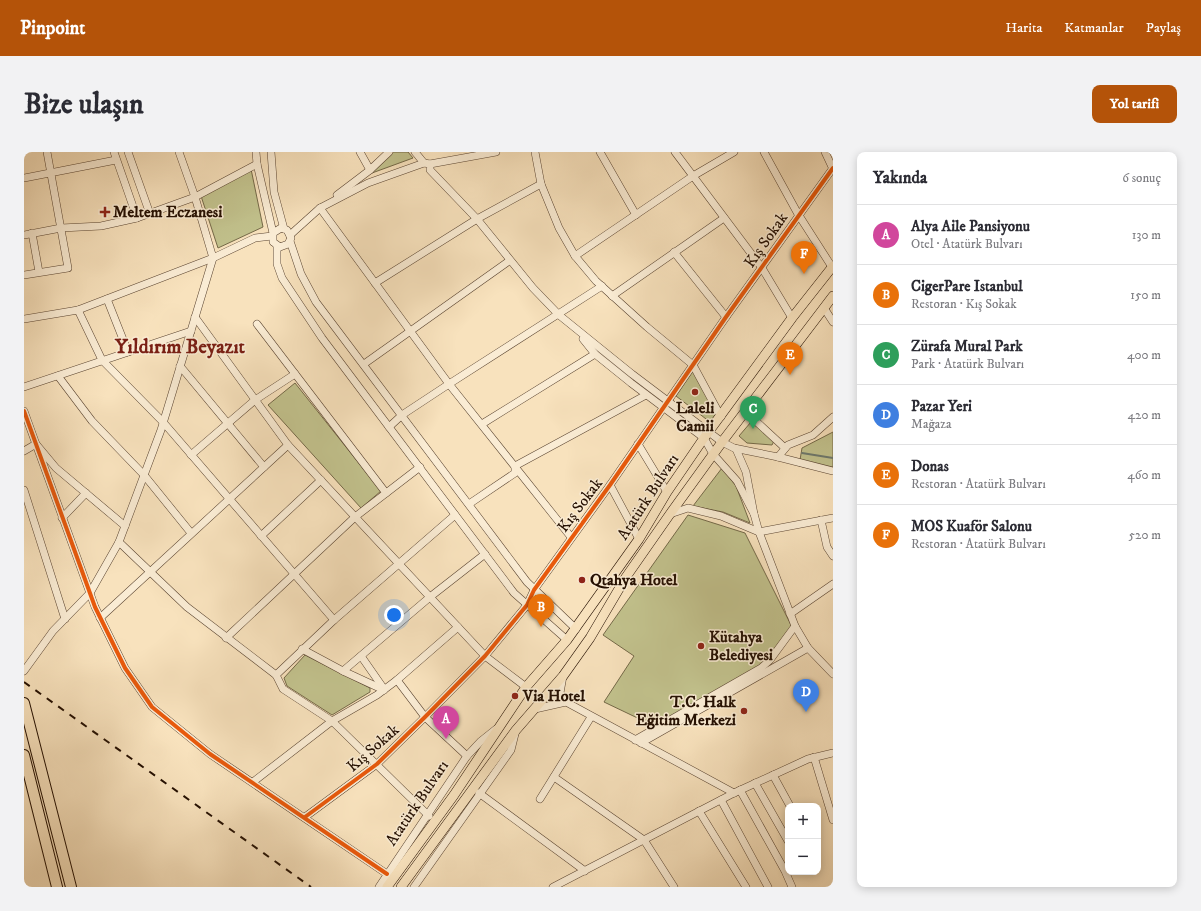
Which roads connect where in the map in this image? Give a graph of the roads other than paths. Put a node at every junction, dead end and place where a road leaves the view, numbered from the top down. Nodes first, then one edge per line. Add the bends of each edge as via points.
1 (47, 152) edge
2 (128, 152) edge
3 (178, 152) edge
4 (256, 152) edge
5 (271, 152) edge
6 (360, 152) edge
7 (389, 152) edge
8 (415, 152) edge
9 (496, 152) edge
10 (535, 152) edge
11 (600, 152) edge
12 (675, 152) edge
13 (734, 152) edge
14 (764, 152) edge
15 (825, 152) edge
16 (115, 156) edge
17 (427, 163) junction
18 (257, 164) junction
19 (833, 168) edge
20 (370, 170) junction
21 (51, 173) junction
22 (692, 176) junction
23 (24, 178) edge
24 (541, 184) junction
25 (195, 197) junction
26 (320, 208) junction
27 (150, 214) junction
28 (798, 214) junction
29 (636, 215) junction
30 (137, 218) junction
31 (724, 218) junction
32 (477, 220) junction
33 (61, 228) junction
34 (32, 233) junction
35 (273, 234) junction
36 (288, 234) junction
37 (24, 235) edge
38 (255, 238) junction
39 (276, 245) junction
40 (674, 252) junction
41 (576, 256) junction
42 (213, 258) junction
43 (509, 261) junction
44 (833, 267) edge
45 (762, 268) junction
46 (39, 272) junction
47 (24, 275) edge
48 (375, 283) junction
49 (602, 286) junction
50 (612, 296) junction
51 (833, 296) edge
52 (107, 299) junction
53 (824, 308) junction
54 (78, 310) junction
55 (559, 315) junction
56 (195, 317) junction
57 (726, 317) junction
58 (792, 318) junction
59 (24, 319) edge
60 (833, 322) edge
61 (257, 324) dead end
62 (571, 326) junction
63 (191, 331) junction
64 (410, 331) junction
65 (128, 352) junction
66 (595, 354) junction
67 (102, 360) junction
68 (364, 364) junction
69 (693, 365) junction
70 (180, 366) junction
71 (295, 374) junction
72 (58, 376) junction
73 (449, 384) junction
74 (24, 387) edge
75 (646, 395) junction
76 (256, 400) junction
77 (669, 402) junction
78 (664, 408) junction
79 (24, 411) edge
80 (746, 412) junction
81 (402, 415) junction
82 (721, 417) junction
83 (833, 417) edge
84 (163, 422) junction
85 (228, 423) junction
86 (482, 424) junction
87 (389, 427) junction
88 (707, 435) junction
89 (722, 442) junction
90 (36, 444) junction
91 (638, 444) junction
92 (288, 445) junction
93 (785, 448) junction
94 (736, 449) junction
95 (24, 451) edge
96 (191, 454) junction
97 (713, 454) junction
98 (778, 457) junction
99 (515, 466) junction
100 (264, 467) junction
101 (420, 467) junction
102 (833, 471) edge
103 (144, 475) junction
104 (321, 480) junction
105 (610, 485) junction
106 (24, 490) edge
107 (667, 492) junction
108 (86, 493) junction
109 (386, 493) junction
110 (228, 499) junction
111 (469, 504) junction
112 (670, 514) junction
113 (754, 514) junction
114 (455, 515) junction
115 (355, 517) junction
116 (62, 518) junction
117 (833, 518) edge
118 (821, 520) junction
119 (125, 526) junction
120 (759, 532) junction
121 (191, 533) junction
122 (261, 536) junction
123 (571, 537) junction
124 (640, 539) junction
125 (119, 542) junction
126 (485, 554) junction
127 (833, 556) edge
128 (399, 564) junction
129 (150, 572) junction
130 (294, 574) junction
131 (833, 584) edge
132 (534, 590) junction
133 (90, 593) junction
134 (430, 598) junction
135 (527, 605) junction
136 (790, 614) junction
137 (100, 618) junction
138 (65, 619) junction
139 (334, 620) junction
140 (795, 626) junction
141 (458, 627) junction
142 (576, 629) junction
143 (226, 638) junction
144 (590, 638) junction
145 (567, 640) junction
146 (808, 648) junction
147 (302, 649) junction
148 (360, 656) junction
149 (485, 656) junction
150 (24, 671) edge
151 (344, 672) junction
152 (833, 673) edge
153 (276, 675) junction
154 (563, 676) junction
155 (397, 680) junction
156 (526, 687) junction
157 (384, 690) junction
158 (566, 702) junction
159 (24, 703) edge
160 (535, 709) junction
161 (425, 717) junction
162 (591, 717) junction
163 (332, 721) junction
164 (502, 724) junction
165 (516, 730) junction
166 (638, 741) junction
167 (833, 753) edge
168 (24, 755) edge
169 (467, 756) junction
170 (814, 757) junction
171 (377, 764) junction
172 (773, 775) junction
173 (554, 777) junction
174 (253, 782) junction
175 (755, 783) junction
176 (737, 792) junction
177 (479, 793) junction
178 (540, 799) dead end
179 (721, 800) junction
180 (788, 803) edge
181 (699, 811) junction
182 (429, 816) junction
183 (305, 817) junction
184 (833, 820) edge
185 (787, 839) edge
186 (644, 840) junction
187 (585, 871) junction
188 (387, 874) junction
189 (57, 887) edge
190 (72, 887) edge
191 (379, 887) edge
192 (387, 887) edge
193 (401, 887) edge
194 (414, 887) edge
195 (553, 887) edge
196 (674, 887) edge
197 (746, 887) edge
198 (768, 887) edge
199 (792, 887) edge

1 - 21 street
2 - 27 street
3 - 25 street
4 - 18 street
5 - 36 street via 274,192
6 - 20 street
7 - 20 street
8 - 17 street
9 - 17 street
10 - 24 street
11 - 29 street
12 - 22 street
13 - 22 street
14 - 28 street
15 - 19 street
16 - 21 street
16 - 30 street
17 - 26 street via 368,183
17 - 32 street via 430,170
18 - 25 street
18 - 35 street
19 - 28 street, Kış Sokak
20 - 26 street
21 - 23 street
21 - 33 street
22 - 29 street
22 - 31 street
24 - 32 street
24 - 41 street via 559,228
25 - 27 street
25 - 42 street
26 - 36 street
26 - 48 street
27 - 30 street
28 - 44 street
28 - 45 street, Kış Sokak
29 - 41 street
30 - 33 street via 101,226
31 - 40 street
31 - 45 street
32 - 43 street
32 - 48 street
33 - 34 street
33 - 46 street via 68,268
34 - 37 street
34 - 46 street
35 - 36 street via 278,229
35 - 38 street
35 - 39 street
36 - 39 street via 286,246
36 - 68 street via 307,288
38 - 39 street
38 - 42 street
39 - 87 street via 277,264 282,278 322,338
40 - 50 street
40 - 57 street
41 - 49 street
42 - 52 street
42 - 56 street
43 - 55 street
43 - 64 street
44 - 58 main road, Atatürk Bulvarı
45 - 57 street, Kış Sokak
45 - 58 street
46 - 47 street
48 - 64 street
49 - 50 street
49 - 55 street
50 - 69 street
51 - 53 main road, Atatürk Bulvarı
52 - 54 street
52 - 65 street
53 - 60 street
53 - 80 main road, Atatürk Bulvarı
54 - 59 street
54 - 67 street
55 - 62 street
55 - 73 street
56 - 63 street
56 - 76 street
57 - 69 street, Kış Sokak
58 - 82 main road, Atatürk Bulvarı
61 - 71 street
62 - 66 street
62 - 77 street
63 - 65 street
63 - 70 street
64 - 68 street
64 - 73 street
65 - 67 street
66 - 75 street
66 - 86 street
67 - 72 street
67 - 84 street
68 - 81 street
69 - 77 street, Kış Sokak
69 - 82 street
70 - 84 street
70 - 85 street
71 - 76 street
71 - 109 street
72 - 74 street
72 - 103 street via 92,421
73 - 81 street
73 - 86 street
75 - 78 street
75 - 99 street
76 - 85 street
76 - 92 street
77 - 78 street, Kış Sokak
77 - 88 street
78 - 88 street
78 - 91 street, Kış Sokak
79 - 90 street
80 - 89 main road, Atatürk Bulvarı
80 - 93 street
81 - 87 street
81 - 111 street
82 - 88 main road, Atatürk Bulvarı
83 - 93 street via 813,434
84 - 96 street
84 - 103 street
85 - 96 street
85 - 100 street
86 - 99 street
87 - 101 street
88 - 89 street
88 - 97 street
88 - 107 main road, Atatürk Bulvarı
89 - 94 street
89 - 97 main road, Atatürk Bulvarı
90 - 95 street
90 - 108 street via 56,468
90 - 116 street
91 - 105 street, Kış Sokak
91 - 107 street
92 - 100 street
92 - 104 street
93 - 98 street
94 - 98 street
94 - 113 street via 746,472
96 - 110 street
97 - 112 main road, Atatürk Bulvarı
97 - 113 street via 737,481
98 - 102 street
99 - 111 street via 515,473
99 - 123 street
100 - 110 street
101 - 109 street
101 - 114 street
103 - 119 street
103 - 121 street
104 - 115 street
104 - 122 street
105 - 123 street, Kış Sokak
105 - 124 street
106 - 138 street
107 - 124 main road, Atatürk Bulvarı
108 - 116 street
108 - 119 street
109 - 115 street
110 - 121 street
110 - 122 street
111 - 132 street
112 - 120 street via 688,508 721,516
112 - 144 main road, Atatürk Bulvarı via 626,577
113 - 120 street
114 - 126 street
114 - 128 street
115 - 128 street
115 - 130 street
116 - 133 street
117 - 118 street
118 - 120 street
118 - 127 street via 827,547
119 - 125 street
120 - 136 street
121 - 129 street
122 - 130 street
123 - 132 street, Kış Sokak
124 - 142 main road, Atatürk Bulvarı
125 - 129 street
125 - 133 street
126 - 134 street
126 - 135 street via 514,593
128 - 134 street
128 - 139 street
129 - 137 street
129 - 143 street via 187,608
130 - 139 street
130 - 143 street
131 - 136 street
132 - 135 street, Kış Sokak
132 - 142 street
133 - 137 street
133 - 138 street
134 - 141 street
134 - 148 street
135 - 145 street
135 - 149 street, Kış Sokak
136 - 140 street
137 - 174 street via 125,668 152,707 210,754
138 - 150 street
139 - 147 street
140 - 146 street
140 - 166 street via 761,668
141 - 149 street
141 - 155 street
142 - 144 main road
142 - 145 main road, Atatürk Bulvarı
143 - 153 street
144 - 154 main road, Atatürk Bulvarı
145 - 156 main road, Atatürk Bulvarı
146 - 152 street
146 - 166 street
147 - 151 street
147 - 153 street
148 - 151 street
148 - 157 street
149 - 156 street
149 - 161 street, Kış Sokak
151 - 157 street
153 - 163 street via 283,689
154 - 158 street via 560,693
154 - 160 main road, Atatürk Bulvarı
155 - 157 street
155 - 161 street
156 - 164 main road, Atatürk Bulvarı
157 - 163 street
158 - 160 street
158 - 162 street
159 - 190 highway
160 - 165 main road, Atatürk Bulvarı
161 - 169 street
161 - 171 street, Kış Sokak
162 - 166 street
162 - 173 street
163 - 171 street
163 - 174 street
164 - 169 street, Atatürk Bulvarı
164 - 192 main road, Atatürk Bulvarı
165 - 177 street, Atatürk Bulvarı via 510,750
165 - 193 main road, Atatürk Bulvarı
166 - 176 street
167 - 170 street
168 - 189 highway
169 - 182 street, Atatürk Bulvarı
170 - 172 street
170 - 184 street
171 - 182 street
171 - 183 street, Kış Sokak
172 - 175 street
172 - 180 street
173 - 178 street
173 - 186 street
174 - 183 street
175 - 176 street
175 - 185 street
176 - 179 street
176 - 199 street
177 - 187 street
177 - 194 street, Atatürk Bulvarı
179 - 181 street
179 - 198 street
181 - 186 street
181 - 197 street
182 - 188 street, Atatürk Bulvarı
183 - 188 street
186 - 187 street
186 - 196 street
187 - 195 street
188 - 191 street, Atatürk Bulvarı

